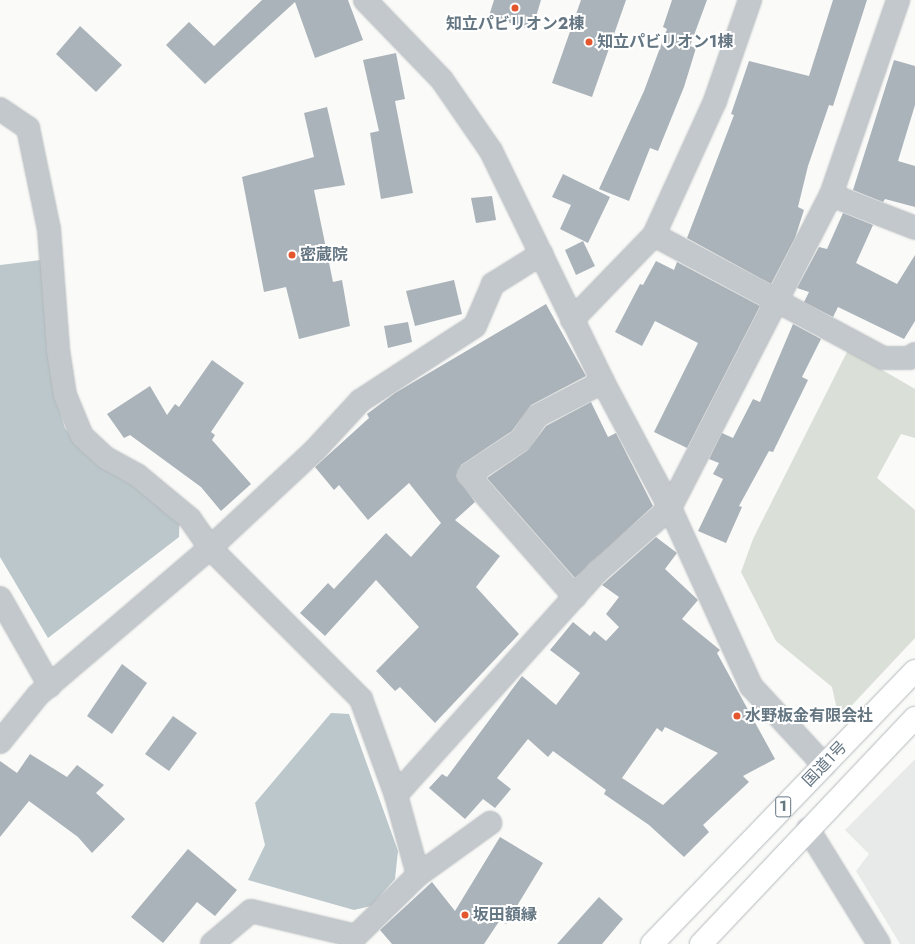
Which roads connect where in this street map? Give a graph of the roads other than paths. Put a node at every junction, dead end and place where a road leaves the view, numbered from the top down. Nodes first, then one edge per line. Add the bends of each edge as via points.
1 (365, 0) edge
2 (750, 0) edge
3 (898, 0) edge
4 (0, 109) edge
5 (831, 195) junction
6 (915, 228) edge
7 (654, 235) junction
8 (541, 254) junction
9 (778, 304) junction
10 (572, 320) junction
11 (915, 354) edge
12 (603, 382) junction
13 (670, 508) junction
14 (210, 548) junction
15 (575, 597) junction
16 (0, 598) edge
17 (915, 670) edge
18 (50, 686) junction
19 (915, 718) edge
20 (0, 742) edge
21 (824, 765) junction
22 (396, 795) junction
23 (490, 823) dead end
24 (808, 830) junction
25 (418, 875) junction
26 (362, 940) edge
27 (212, 944) edge
28 (652, 944) edge
29 (701, 944) edge
30 (879, 944) edge

1 - 8 street via 442,80 467,113 491,151
2 - 7 street via 715,101
3 - 5 street
4 - 14 street via 28,128 49,229 58,350 65,395 82,436 106,458 137,475 190,519
5 - 6 street
5 - 9 street
7 - 9 street
7 - 10 street
8 - 10 street
8 - 14 street via 493,284 475,326 360,401 316,450
9 - 11 street via 883,358 909,358
9 - 13 street
10 - 12 street
12 - 13 street
12 - 15 street via 537,416 521,440 468,475
13 - 15 street via 598,571
13 - 21 street via 751,686
14 - 18 street
14 - 22 street via 362,699
15 - 22 street
16 - 18 street
17 - 21 highway, 国道1号 / 1
18 - 20 street
19 - 24 highway, 国道1号 / 1
21 - 28 highway, 国道1号 / 1
22 - 25 street
23 - 25 street
24 - 29 highway, 国道1号 / 1
24 - 30 street
25 - 26 street
26 - 27 street via 251,911

